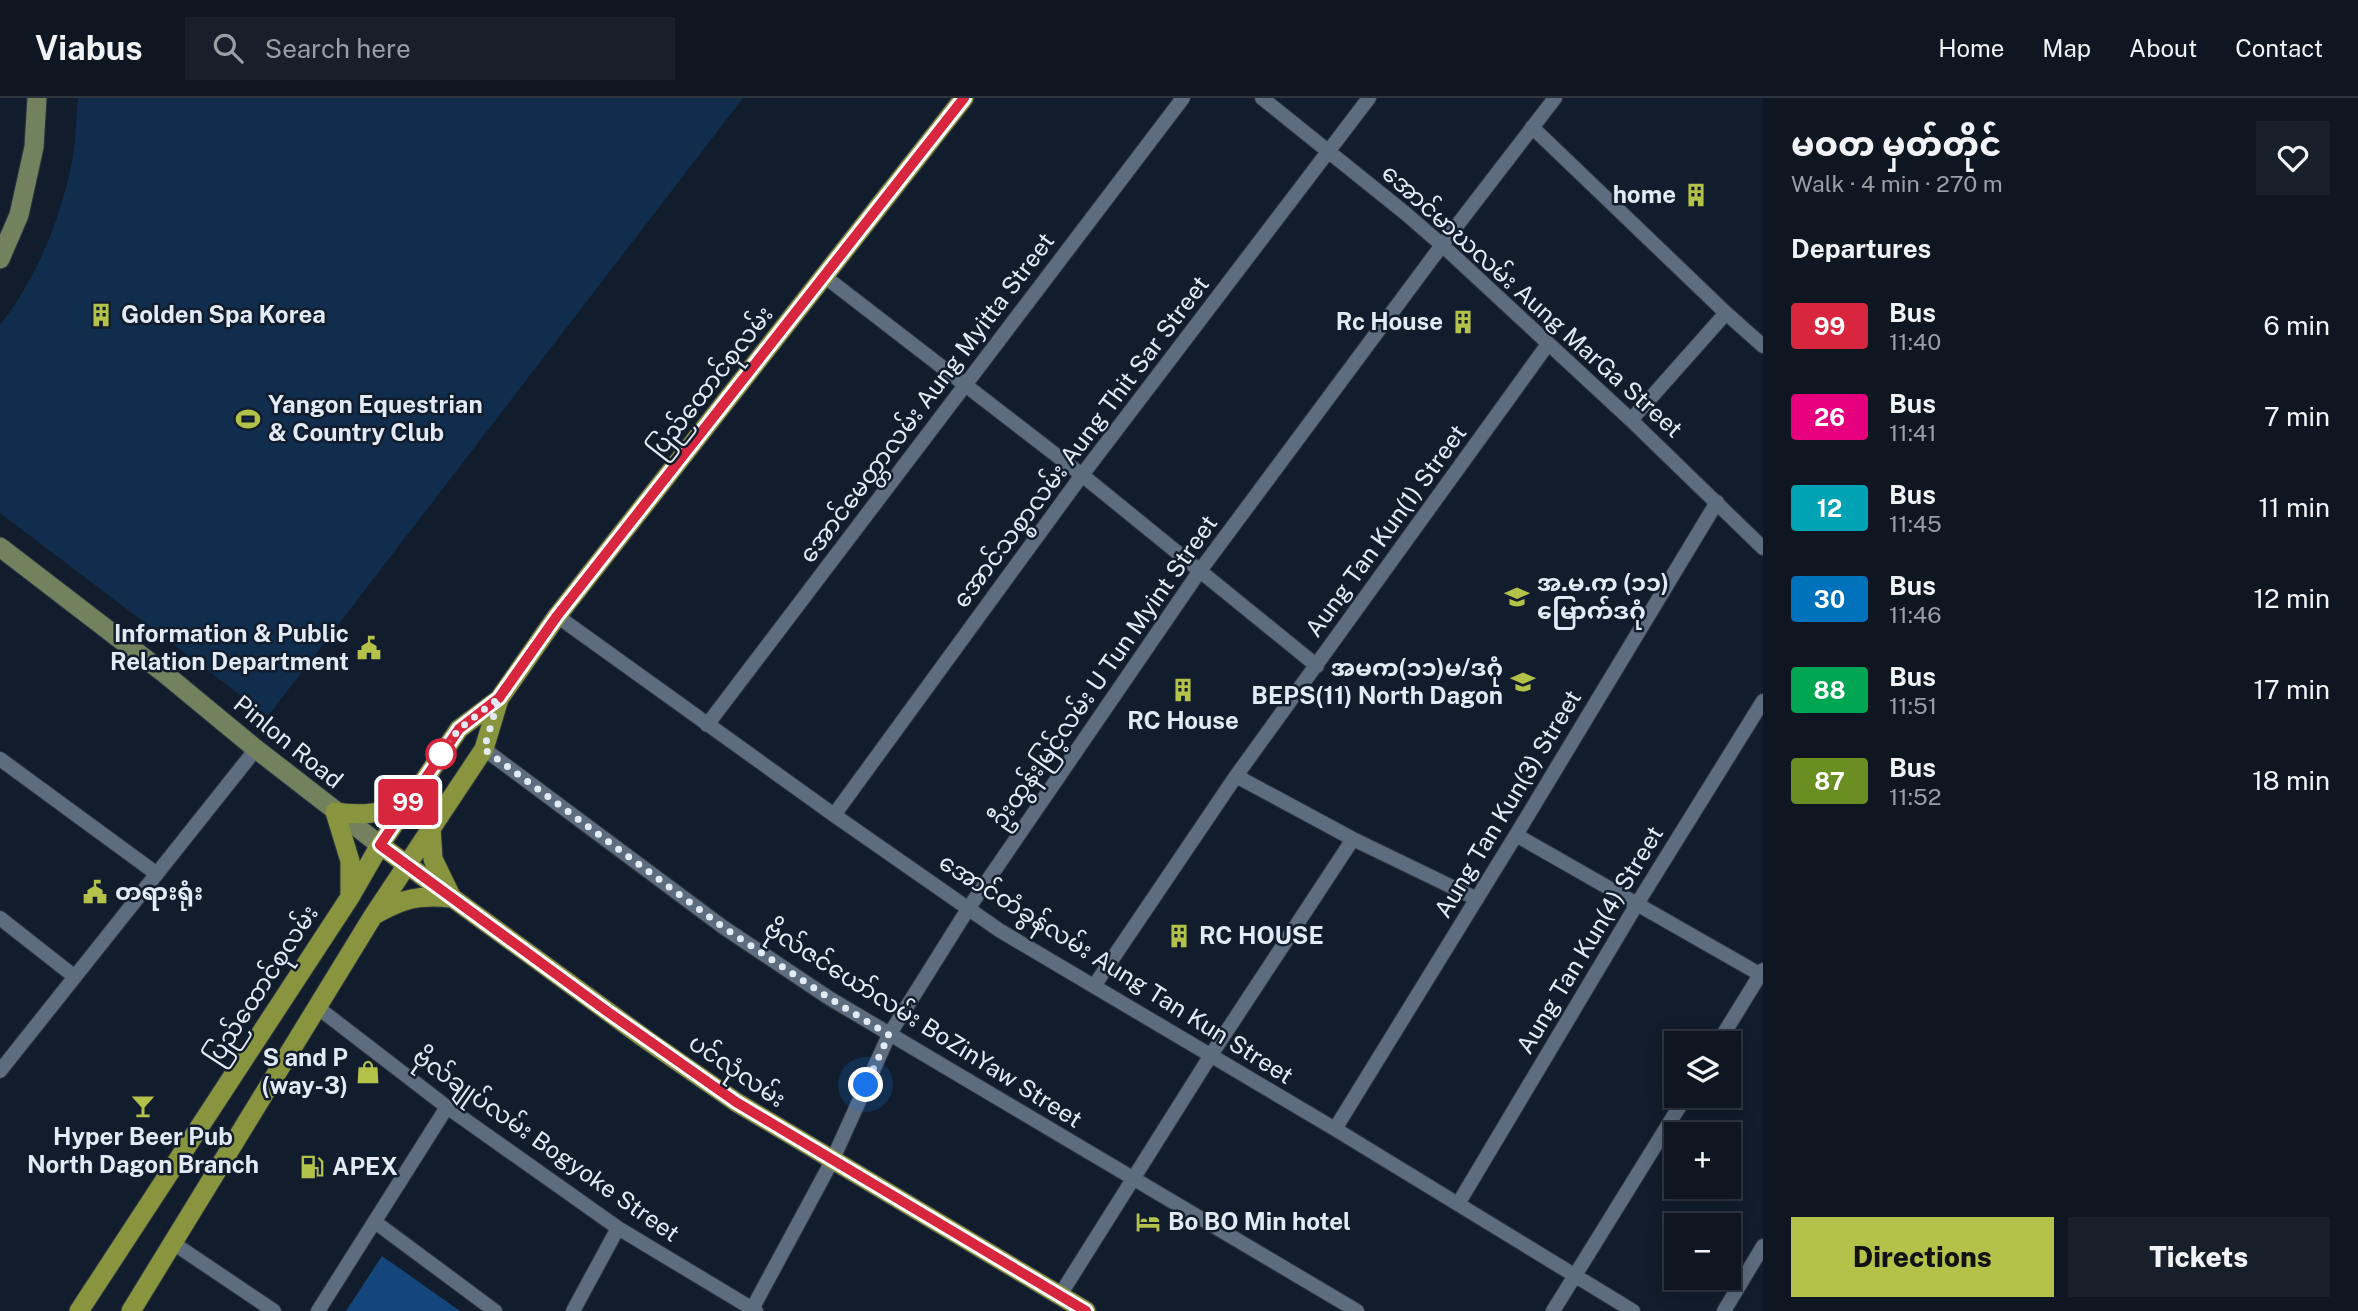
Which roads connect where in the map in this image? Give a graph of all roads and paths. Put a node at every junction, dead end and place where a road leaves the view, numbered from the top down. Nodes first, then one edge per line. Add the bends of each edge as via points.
1 (37, 98) edge
2 (964, 98) edge
3 (1183, 98) edge
4 (1262, 98) edge
5 (1369, 98) edge
6 (1555, 98) edge
7 (1532, 127) junction
8 (1328, 151) junction
9 (1442, 245) junction
10 (0, 259) edge
11 (824, 276) junction
12 (1726, 313) junction
13 (1548, 344) junction
14 (1763, 346) edge
15 (967, 385) junction
16 (1631, 420) junction
17 (1082, 475) junction
18 (1717, 502) junction
19 (0, 547) edge
20 (1763, 548) edge
21 (1199, 572) junction
22 (557, 616) junction
23 (1317, 666) junction
24 (499, 698) junction
25 (1763, 701) edge
26 (707, 725) junction
27 (257, 749) junction
28 (484, 749) junction
29 (0, 759) edge
30 (1236, 776) junction
31 (404, 807) junction
32 (335, 811) junction
33 (834, 816) junction
34 (430, 827) junction
35 (1517, 835) junction
36 (1353, 839) junction
37 (380, 845) junction
38 (406, 866) junction
39 (158, 874) junction
40 (350, 897) junction
41 (452, 898) junction
42 (1477, 899) junction
43 (1637, 904) junction
44 (968, 909) junction
45 (373, 916) junction
46 (0, 918) edge
47 (1762, 973) edge
48 (75, 977) junction
49 (1094, 986) junction
50 (317, 1007) junction
51 (1726, 1031) edge
52 (889, 1035) junction
53 (1210, 1055) junction
54 (0, 1071) edge
55 (447, 1107) junction
56 (1679, 1108) edge
57 (1335, 1129) junction
58 (832, 1161) junction
59 (1134, 1179) junction
60 (1458, 1204) junction
61 (375, 1222) junction
62 (618, 1228) junction
63 (173, 1243) junction
64 (1763, 1246) edge
65 (1574, 1276) junction
66 (1060, 1295) junction
67 (753, 1310) edge
68 (79, 1311) edge
69 (131, 1311) edge
70 (274, 1311) edge
71 (318, 1311) edge
72 (495, 1311) edge
73 (573, 1311) edge
74 (1086, 1311) edge
75 (1357, 1311) edge
76 (1553, 1311) edge
77 (1633, 1311) edge
78 (1724, 1311) edge

1 - 10 main road via 34,147 19,215
2 - 11 main road, ပြည်ထောင်စုလမ်း
3 - 15 street, အောင်မေတ္တာလမ်း Aung Myitta Street
4 - 8 street, အောင်မာဃလမ်း Aung MarGa Street
5 - 8 street, အောင်သစ္စာလမ်း Aung Thit Sar Street
6 - 7 street, ဦးထွန်းမြင့်လမ်း U Tun Myint Street
7 - 9 street, ဦးထွန်းမြင့်လမ်း U Tun Myint Street
7 - 12 street
8 - 9 street, အောင်မာဃလမ်း Aung MarGa Street
8 - 17 street, အောင်သစ္စာလမ်း Aung Thit Sar Street
9 - 13 street, အောင်မာဃလမ်း Aung MarGa Street
9 - 21 street, ဦးထွန်းမြင့်လမ်း U Tun Myint Street
11 - 15 street
11 - 22 main road, ပြည်ထောင်စုလမ်း
12 - 14 street
12 - 16 street
13 - 16 street, အောင်မာဃလမ်း Aung MarGa Street
13 - 23 street, Aung Tan Kun(1) Street
15 - 17 street
15 - 26 street, အောင်မေတ္တာလမ်း Aung Myitta Street
16 - 18 street, အောင်မာဃလမ်း Aung MarGa Street
17 - 21 street
17 - 33 street, အောင်သစ္စာလမ်း Aung Thit Sar Street
18 - 20 street, အောင်မာဃလမ်း Aung MarGa Street
18 - 35 street, Aung Tan Kun(3) Street
19 - 27 main road, Pinlon Road
21 - 23 street
21 - 44 street, ဦးထွန်းမြင့်လမ်း U Tun Myint Street
22 - 24 main road, ပြည်ထောင်စုလမ်း
22 - 26 street, အောင်တံခွန်လမ်း Aung Tan Kun Street
23 - 30 street, Aung Tan Kun(1) Street
24 - 28 main road, ပြည်ထောင်စုလမ်း
24 - 31 main road, ပြည်ထောင်စုလမ်း via 459,729
25 - 43 street, Aung Tan Kun(4) Street
26 - 33 street, အောင်တံခွန်လမ်း Aung Tan Kun Street
27 - 32 main road, Pinlon Road
27 - 39 street
28 - 34 main road, ပြည်ထောင်စုလမ်း
28 - 52 street, ဗိုလ်ဇင်ယော်လမ်း BoZinYaw Street via 723,927
29 - 39 street
30 - 36 street
30 - 49 street, Aung Tan Kun(1) Street
31 - 32 main road via 356,815
31 - 37 main road, ပြည်ထောင်စုလမ်း
32 - 37 main road, Pinlon Road
32 - 40 main road via 350,861
33 - 44 street, အောင်တံခွန်လမ်း Aung Tan Kun Street
34 - 38 main road, ပြည်ထောင်စုလမ်း
34 - 41 main road via 433,859
35 - 42 street, Aung Tan Kun(3) Street
35 - 43 street
36 - 42 street
36 - 53 street
37 - 38 main road, ပင်လုံလမ်း
37 - 40 main road, ပြည်ထောင်စုလမ်း
38 - 41 main road, ပင်လုံလမ်း
38 - 45 main road, ပြည်ထောင်စုလမ်း
39 - 48 street
40 - 68 main road, ပြည်ထောင်စုလမ်း
41 - 45 main road via 412,897
41 - 58 main road, ပင်လုံလမ်း via 736,1102
42 - 57 street, Aung Tan Kun(3) Street
43 - 47 street
43 - 60 street, Aung Tan Kun(4) Street
44 - 49 street, အောင်တံခွန်လမ်း Aung Tan Kun Street
44 - 52 street, ဦးထွန်းမြင့်လမ်း U Tun Myint Street
45 - 50 main road, ပြည်ထောင်စုလမ်း
46 - 48 street
47 - 51 street
48 - 54 street
49 - 53 street, အောင်တံခွန်လမ်း Aung Tan Kun Street
50 - 55 street, ဗိုလ်ချုပ်လမ်း Bogyoke Street
50 - 63 main road, ပြည်ထောင်စုလမ်း
52 - 58 street, ဦးထွန်းမြင့်လမ်း U Tun Myint Street
52 - 59 street, ဗိုလ်ဇင်ယော်လမ်း BoZinYaw Street
53 - 57 street, အောင်တံခွန်လမ်း Aung Tan Kun Street
53 - 59 street
55 - 61 street
55 - 62 street, ဗိုလ်ချုပ်လမ်း Bogyoke Street
56 - 65 street
57 - 60 street, အောင်တံခွန်လမ်း Aung Tan Kun Street
58 - 66 main road, ပင်လုံလမ်း
58 - 67 street, ဦးထွန်းမြင့်လမ်း U Tun Myint Street
59 - 66 street
59 - 75 street, ဗိုလ်ဇင်ယော်လမ်း BoZinYaw Street
60 - 65 street, အောင်တံခွန်လမ်း Aung Tan Kun Street
61 - 71 street
61 - 72 street
62 - 67 street, ဗိုလ်ချုပ်လမ်း Bogyoke Street
62 - 73 street
63 - 69 main road, ပြည်ထောင်စုလမ်း
63 - 70 street
64 - 78 street
65 - 76 street
65 - 77 street, အောင်တံခွန်လမ်း Aung Tan Kun Street
66 - 74 main road, ပင်လုံလမ်း

